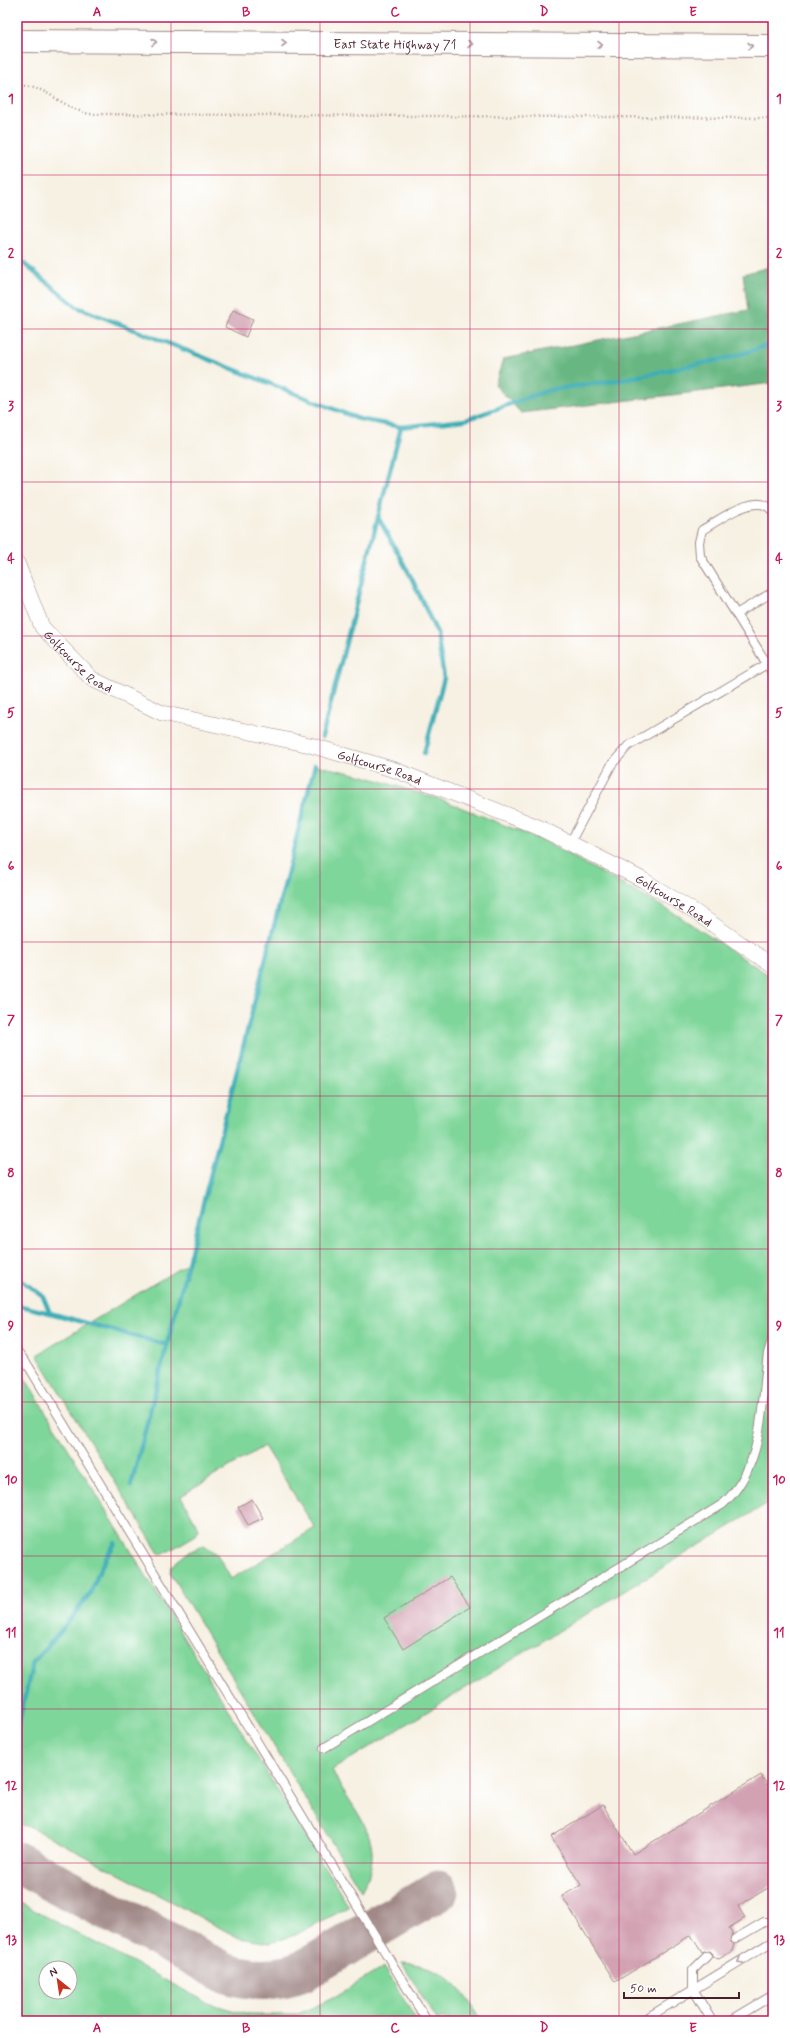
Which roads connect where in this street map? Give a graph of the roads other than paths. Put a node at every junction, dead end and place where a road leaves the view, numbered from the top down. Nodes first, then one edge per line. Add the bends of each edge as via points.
1 (17, 27) edge
2 (773, 32) edge
3 (17, 41) edge
4 (773, 46) edge
5 (773, 512) edge
6 (17, 563) edge
7 (773, 592) edge
8 (736, 614) junction
9 (770, 663) edge
10 (773, 674) edge
11 (570, 843) junction
12 (773, 966) edge
13 (773, 1338) edge
14 (17, 1350) edge
15 (324, 1748) dead end
16 (773, 1922) edge
17 (735, 1939) dead end
18 (773, 1941) edge
19 (707, 1956) dead end
20 (693, 1989) junction
21 (773, 1995) edge
22 (427, 2021) edge
23 (642, 2021) edge
24 (712, 2021) edge
25 (730, 2021) edge

1 - 2 highway
3 -> 4 highway, East State Highway 71
5 - 8 lane via 761,504 749,503 702,530 699,542 700,556
6 - 11 street, Golfcourse Road via 42,627 92,679 162,713 310,746 395,770 538,827
7 - 8 lane
8 - 9 lane
9 - 10 lane
9 - 11 lane via 628,746 608,771
11 - 12 street, Golfcourse Road via 662,892
13 - 15 lane via 768,1353 756,1449 747,1474 733,1495 723,1504
14 - 22 lane
16 - 17 lane via 764,1922
18 -> 20 lane
19 - 20 lane via 693,1970
20 - 23 lane
20 - 24 lane
21 - 25 lane

